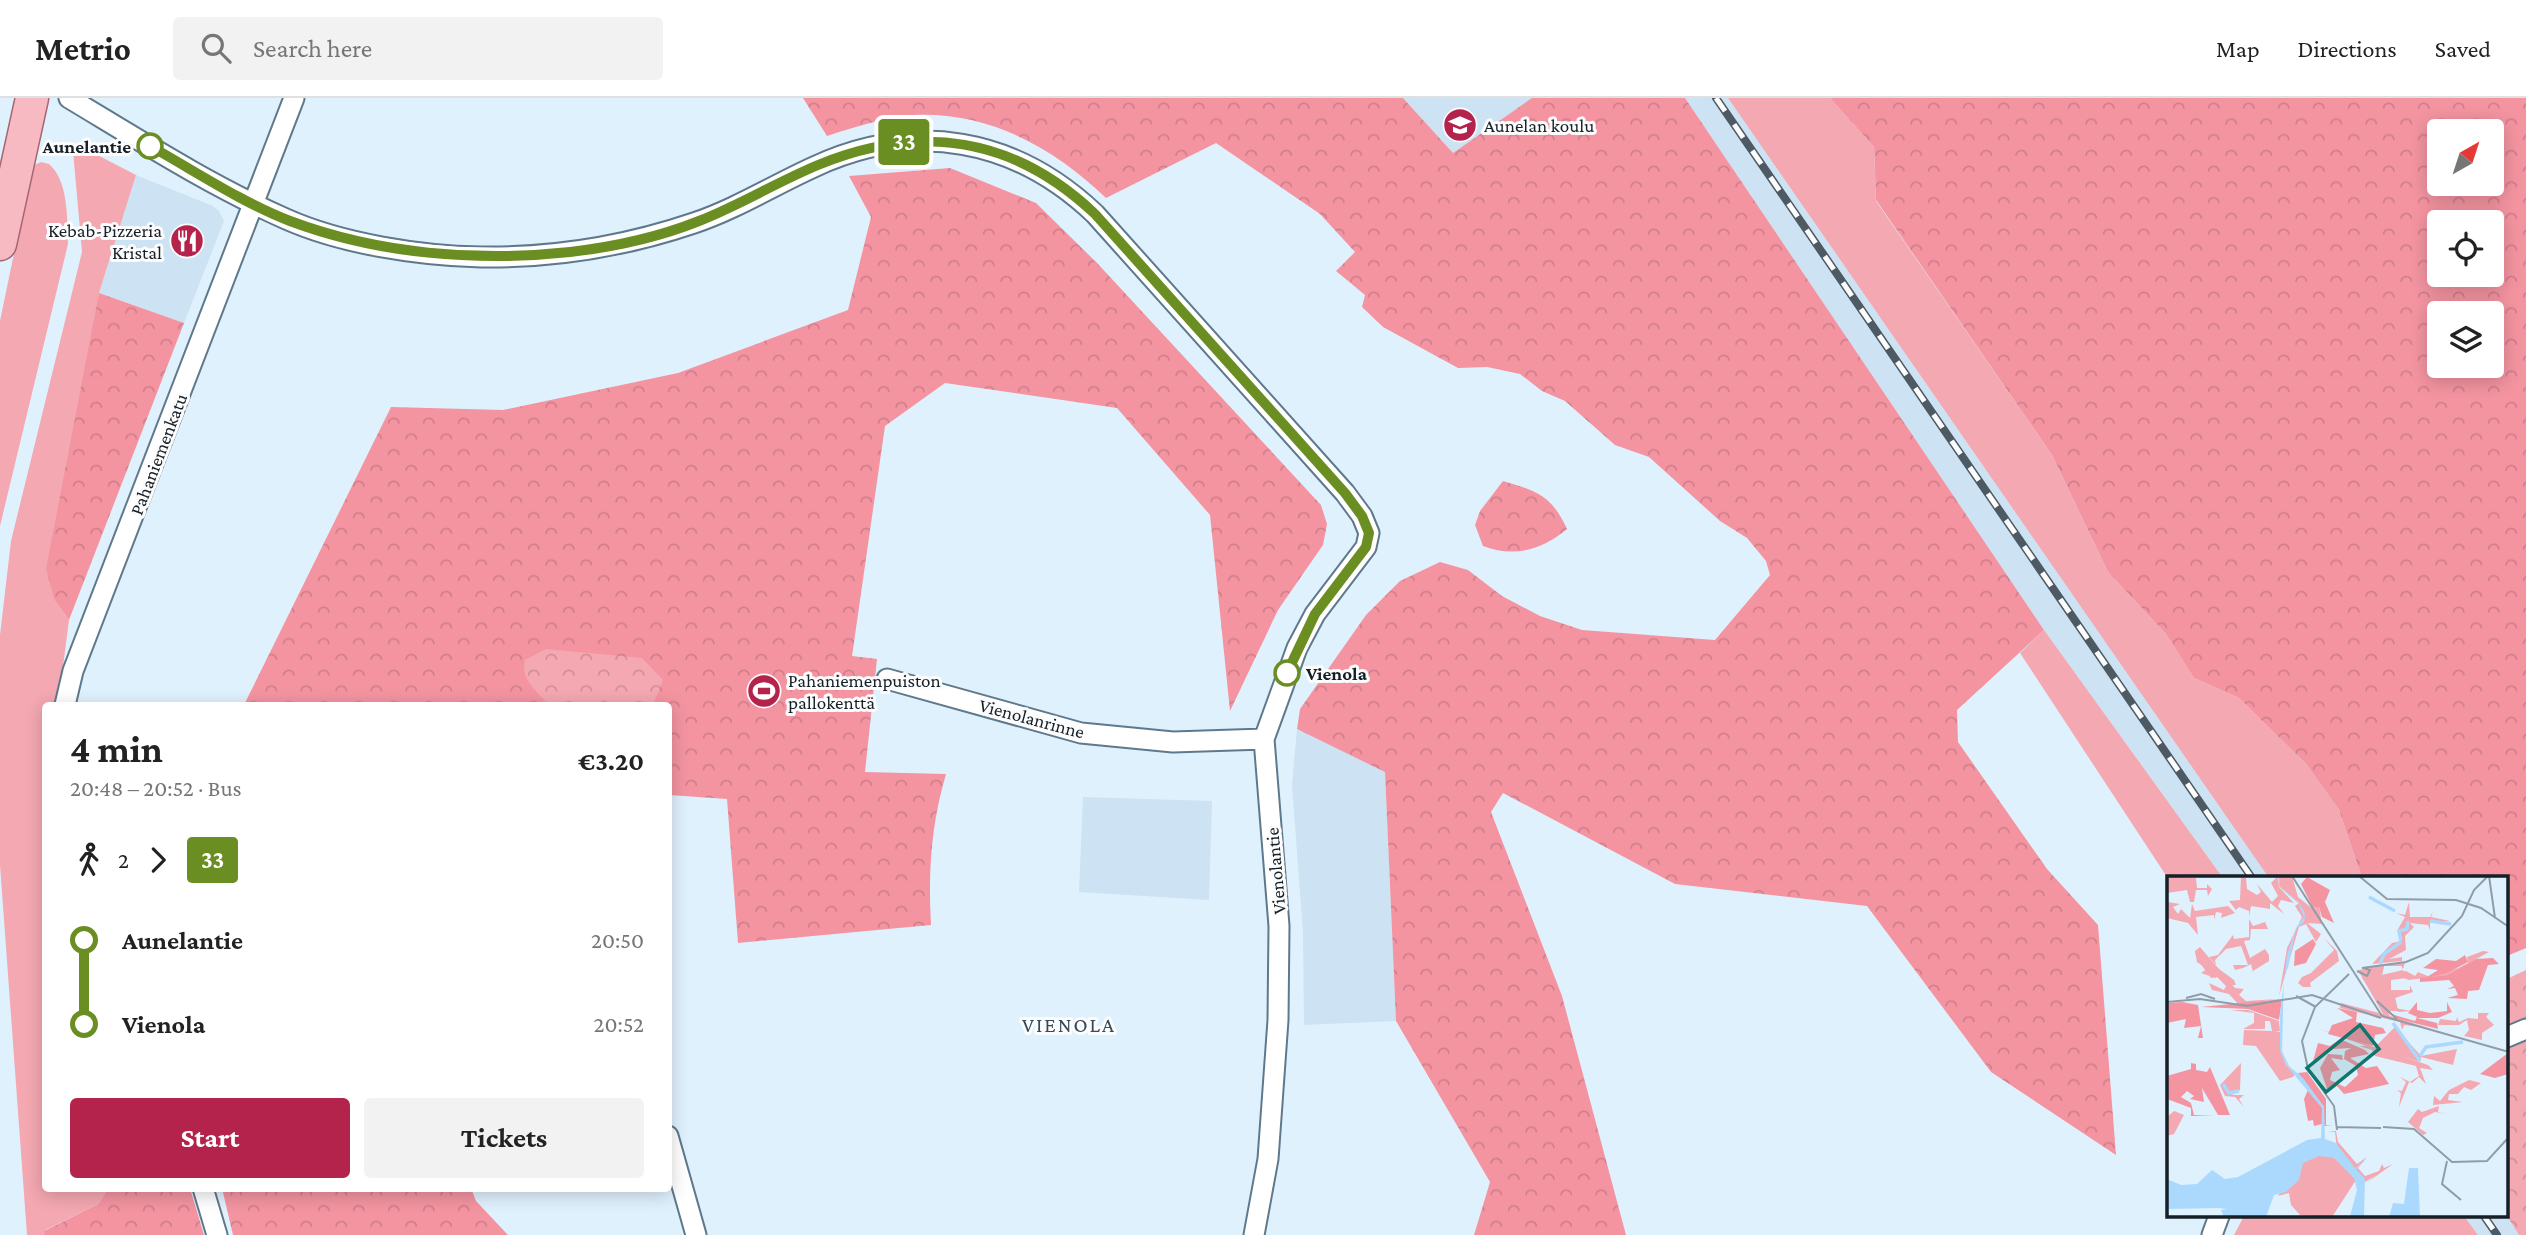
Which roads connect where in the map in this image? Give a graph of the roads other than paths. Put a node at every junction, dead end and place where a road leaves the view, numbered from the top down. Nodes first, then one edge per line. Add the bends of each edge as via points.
1 (32, 98) edge
2 (69, 98) edge
3 (294, 98) edge
4 (254, 202) junction
5 (0, 244) edge
6 (887, 679) dead end
7 (66, 702) edge
8 (1264, 739) junction
9 (2526, 1029) edge
10 (2508, 1037) edge
11 (672, 1150) edge
12 (204, 1192) edge
13 (2218, 1218) edge
14 (217, 1235) edge
15 (696, 1235) edge
16 (1254, 1235) edge
17 (2212, 1235) edge

1 - 5 main road
2 - 4 street
3 - 4 street, Pahaniemenkatu
4 - 7 street, Pahaniemenkatu via 73,671
4 - 8 street, Vienolantie via 289,220 367,244 481,257 571,252 646,238 697,222 817,165 886,143 936,139 1010,156 1042,173 1095,214 1345,493 1369,533 1366,547 1315,614 1297,648
6 - 8 street, Vienolanrinne via 1081,733 1173,742
8 - 16 street, Vienolantie via 1279,926 1278,1020 1269,1158
9 - 10 street
11 - 15 street
12 - 14 street
13 - 17 street

